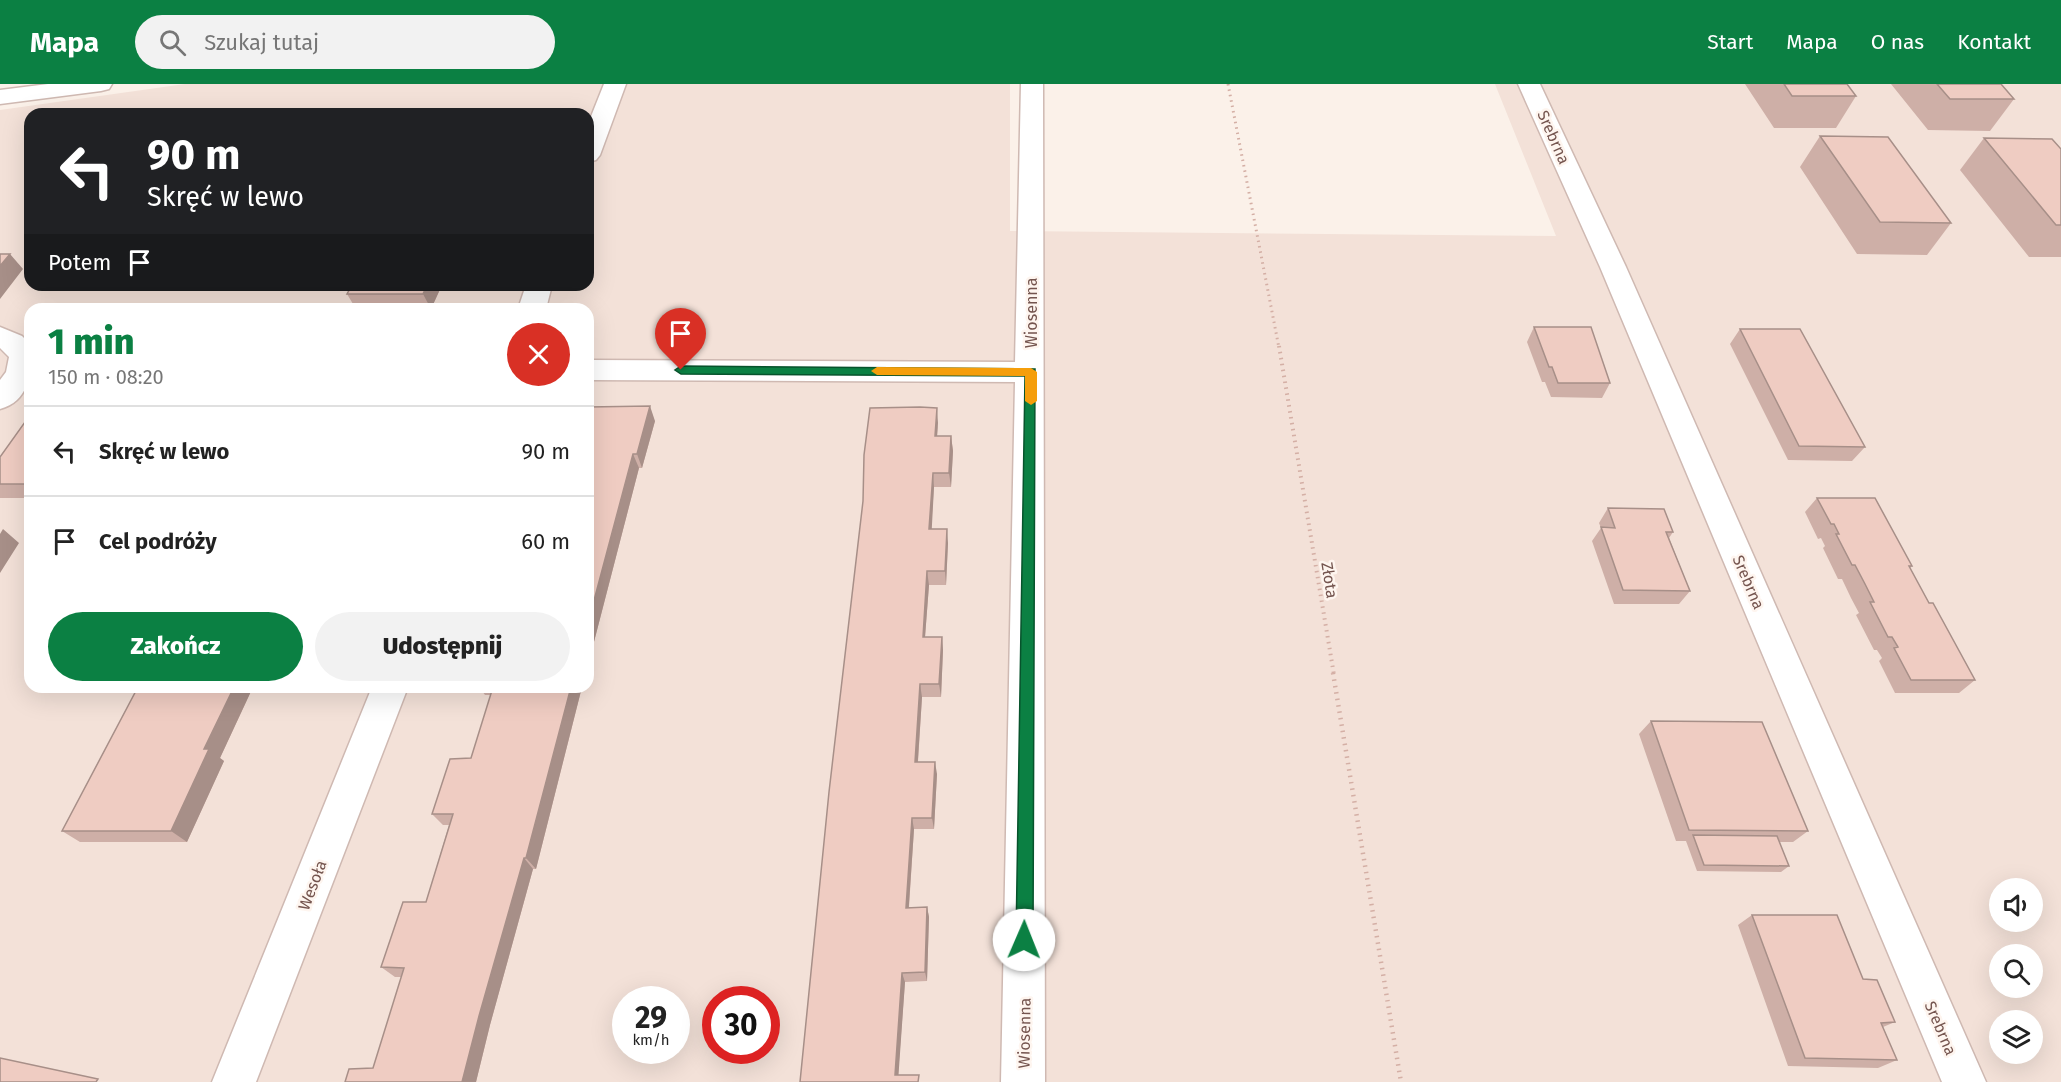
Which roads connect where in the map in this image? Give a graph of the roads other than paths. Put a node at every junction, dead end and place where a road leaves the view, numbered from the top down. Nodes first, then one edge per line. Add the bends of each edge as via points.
1 (101, 84) edge
2 (615, 84) edge
3 (1032, 84) edge
4 (1529, 84) edge
5 (0, 97) edge
6 (594, 139) edge
7 (0, 336) edge
8 (594, 370) edge
9 (1031, 372) junction
10 (0, 399) edge
11 (388, 693) edge
12 (234, 1082) edge
13 (1023, 1082) edge
14 (1964, 1082) edge

1 - 5 street
2 - 6 street
3 - 9 street, Wiosenna
4 - 14 street, Srebrna via 1617,278
7 - 10 street via 15,343 23,353 23,367
8 - 9 street
9 - 13 street, Wiosenna
11 - 12 street, Wesoła

